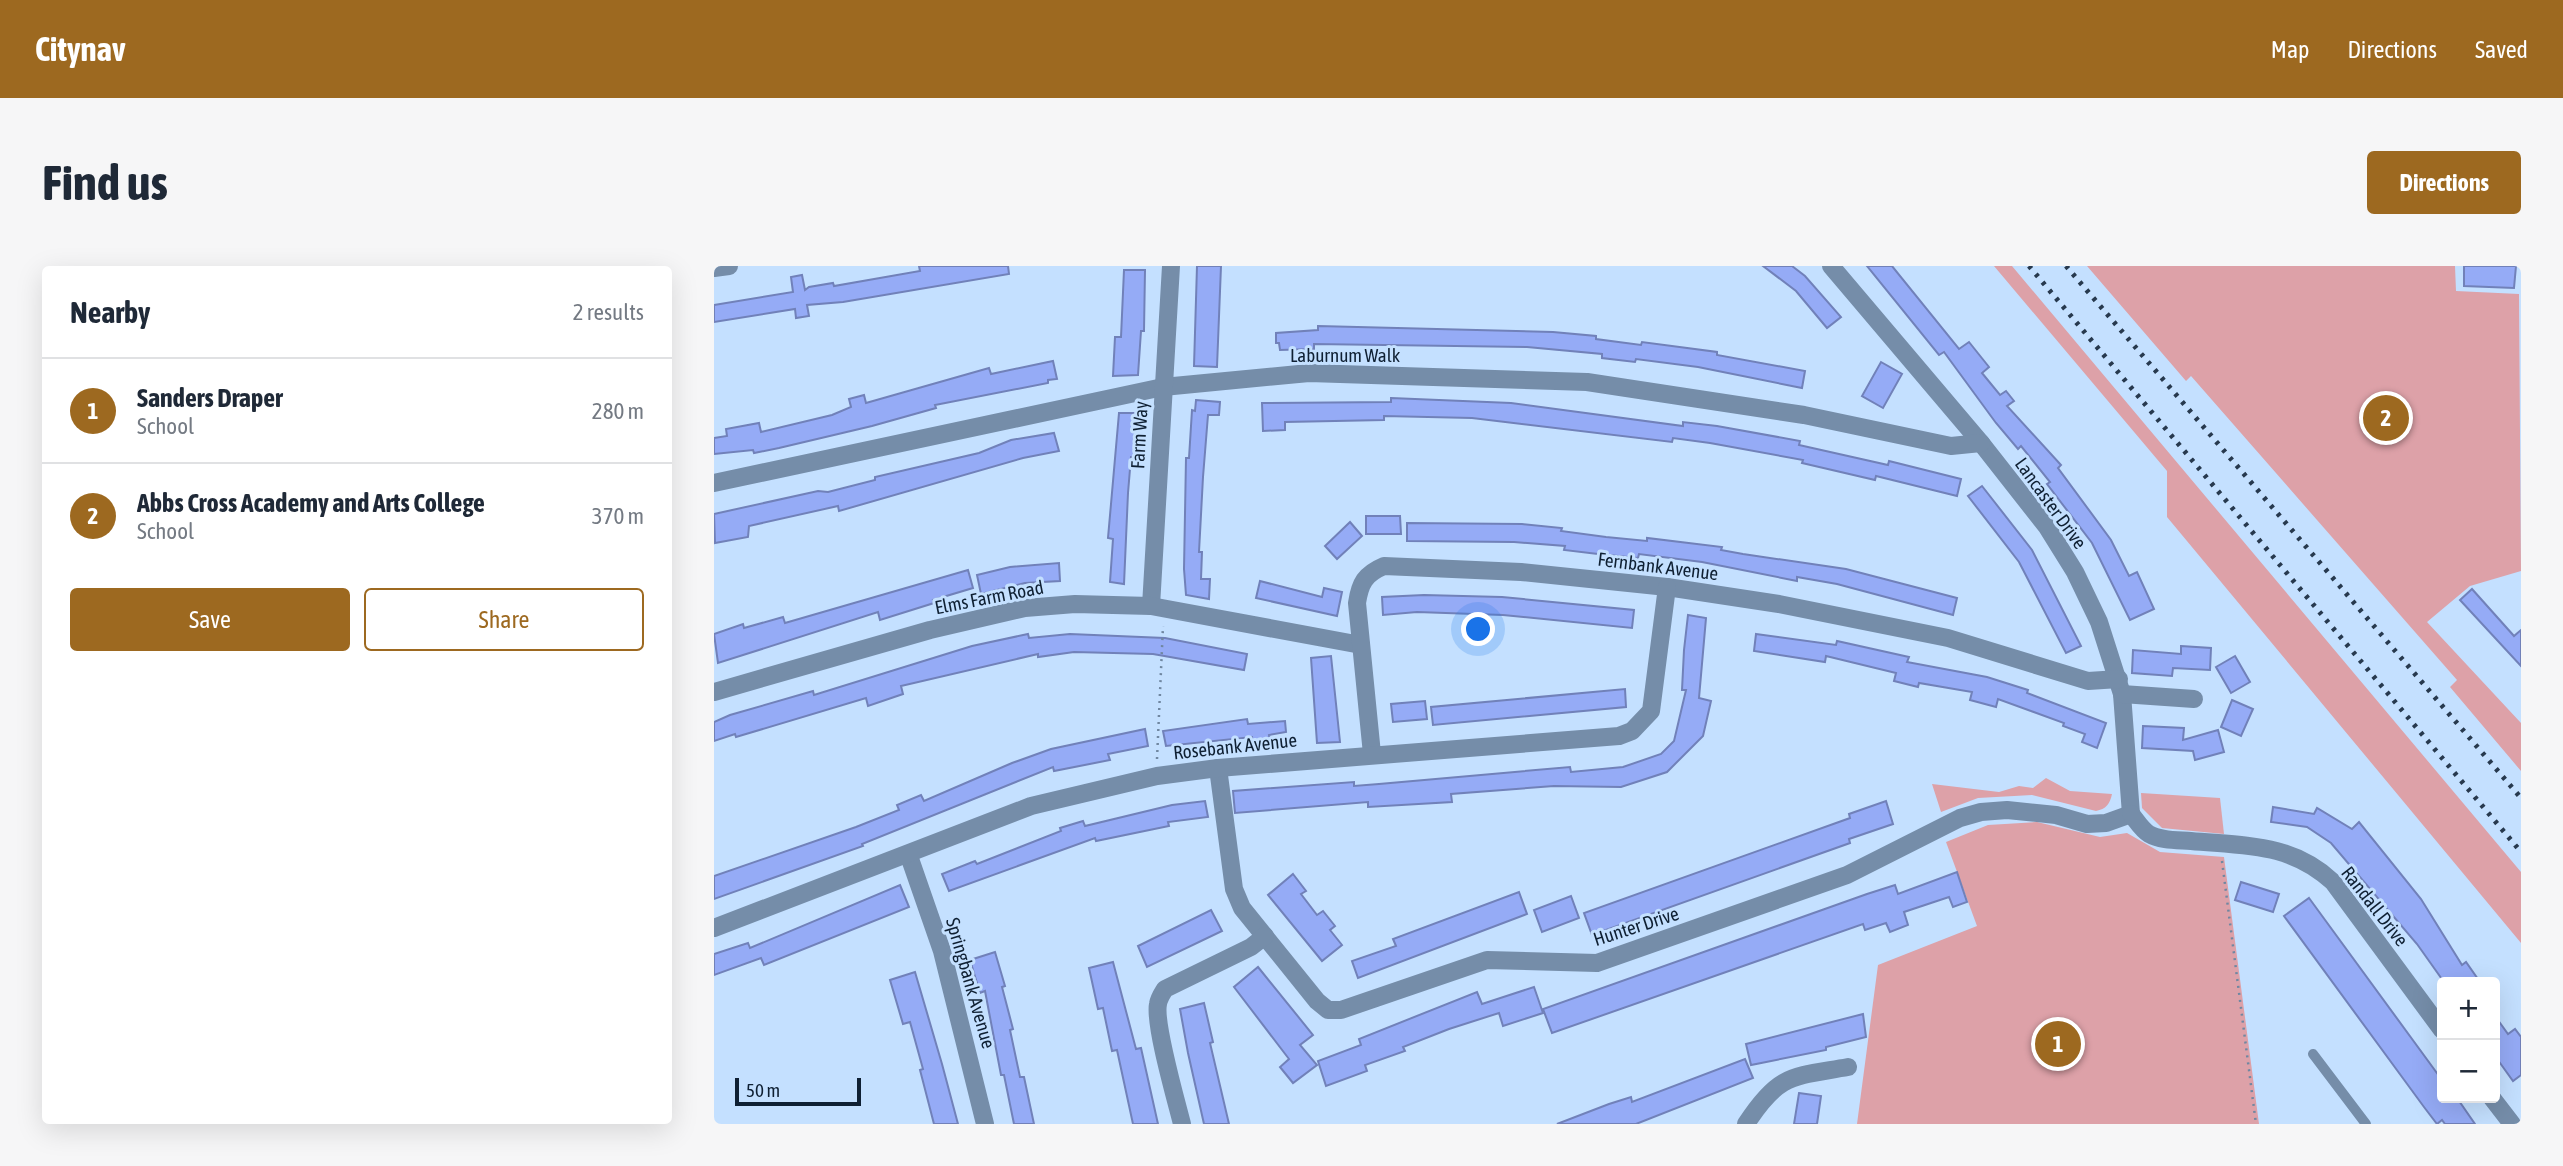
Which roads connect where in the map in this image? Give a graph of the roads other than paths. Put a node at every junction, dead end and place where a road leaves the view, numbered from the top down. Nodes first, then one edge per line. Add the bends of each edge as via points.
1 (729, 266) edge
2 (1171, 266) edge
3 (1831, 266) edge
4 (714, 268) edge
5 (1163, 387) junction
6 (1981, 443) junction
7 (714, 483) edge
8 (1667, 587) junction
9 (1158, 607) junction
10 (1361, 645) junction
11 (2120, 686) junction
12 (714, 692) edge
13 (2194, 699) dead end
14 (1371, 754) junction
15 (1218, 768) junction
16 (2131, 814) junction
17 (909, 856) junction
18 (714, 928) edge
19 (1265, 936) junction
20 (2437, 1023) edge
21 (2313, 1054) dead end
22 (1848, 1067) dead end
23 (2496, 1103) edge
24 (985, 1124) edge
25 (1182, 1124) edge
26 (1746, 1124) edge
27 (2366, 1124) edge
28 (2512, 1124) edge

1 - 4 street
2 - 5 street, Farm Way
3 - 6 street, Lancaster Drive
5 - 6 street, Laburnum Walk via 1309,373 1587,382 1804,415 1951,446
5 - 7 street, Laburnum Walk
5 - 9 street, Farm Way
6 - 11 street, Lancaster Drive via 2047,527 2075,572 2099,622
8 - 10 street, Fernbank Avenue via 1521,572 1384,566 1370,572 1360,584
8 - 11 street, Fernbank Avenue via 1948,638 2088,681
8 - 14 street, Rosebank Avenue via 1651,711 1632,732 1606,738
9 - 10 street, Elms Farm Road
9 - 12 street, Elms Farm Road via 1075,604 1025,608 930,630
10 - 14 street, Fernbank Avenue
11 - 13 street, Fernbank Avenue
11 - 16 street, Lancaster Drive
14 - 15 street, Rosebank Avenue
15 - 17 street, Rosebank Avenue via 1157,776 1031,806
15 - 19 street, Hunter Drive via 1234,889 1242,908
16 - 19 street, Hunter Drive via 2087,824 2056,815 1982,812 1960,818 1847,875 1597,962 1487,960 1341,1010 1328,1010 1317,1001
16 - 20 street, Randall Drive via 2149,834 2266,848 2315,866 2333,882
17 - 18 street, Rosebank Avenue
17 - 24 street, Springbank Avenue via 942,951
19 - 25 street via 1165,989 1160,997 1157,1006
21 - 27 lane
22 - 26 street via 1779,1083 1765,1094
23 - 28 street

